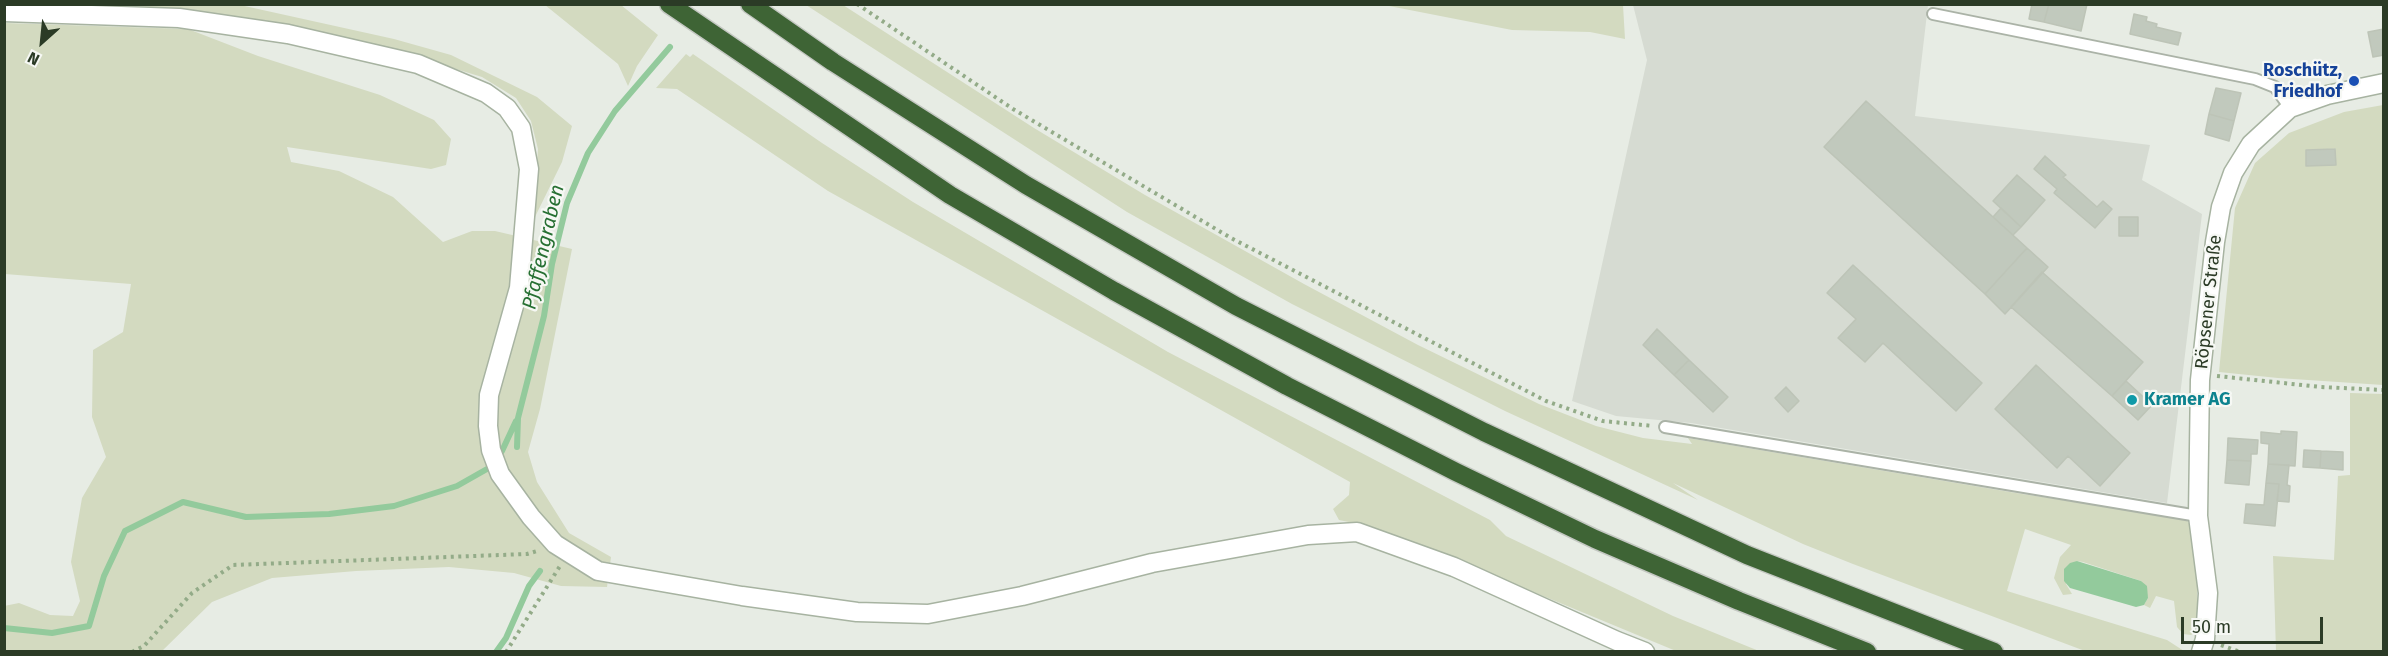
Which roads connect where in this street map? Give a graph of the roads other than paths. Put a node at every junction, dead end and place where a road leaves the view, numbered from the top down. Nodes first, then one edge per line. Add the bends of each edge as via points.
1 (750, 4) edge
2 (669, 5) edge
3 (4, 12) edge
4 (1933, 14) dead end
5 (2384, 83) edge
6 (2290, 108) junction
7 (1665, 428) road end
8 (2198, 516) junction
9 (1645, 651) edge
10 (1867, 651) edge
11 (1994, 651) edge
12 (2201, 651) edge

1 - 11 highway via 1026,185 1236,306 1484,432 1747,555
2 - 10 highway via 950,195 1287,386 1595,539
3 - 9 street via 179,18 288,34 418,64 486,93 507,108 521,128 529,169 519,288 489,395 491,450 500,474 531,518 562,548 598,571 857,612 928,614 1022,596 1152,563 1308,535 1357,532 1454,567
4 - 6 lane via 2255,79 2275,87
5 - 6 street, Röpsener Straße via 2327,95
6 - 8 street, Röpsener Straße via 2251,144 2233,172 2221,207 2202,369
7 - 8 lane
8 - 12 street, Röpsener Straße via 2208,592

